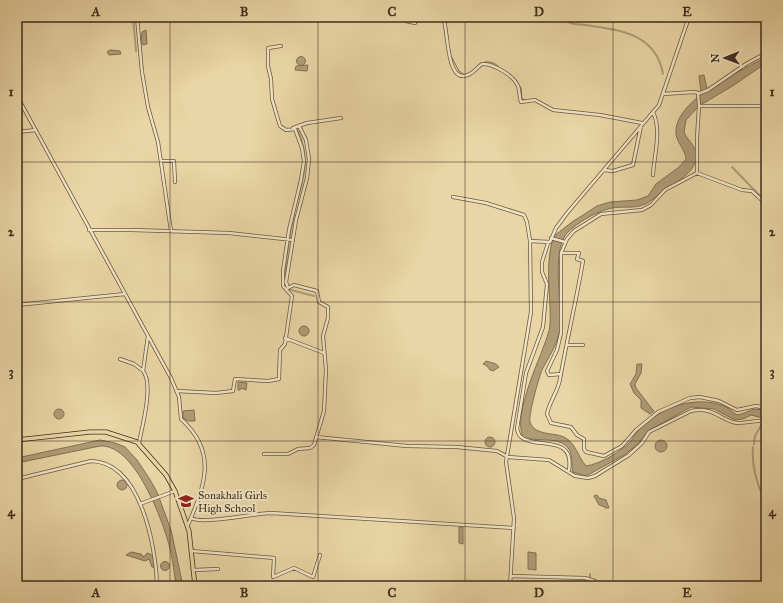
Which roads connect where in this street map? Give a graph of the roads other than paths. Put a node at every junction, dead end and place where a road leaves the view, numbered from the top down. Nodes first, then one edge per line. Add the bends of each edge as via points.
1 (120, 17) edge
2 (404, 17) edge
3 (417, 17) edge
4 (432, 17) edge
5 (443, 17) edge
6 (689, 17) edge
7 (137, 19) edge
8 (416, 21) junction
9 (281, 46) dead end
10 (766, 53) edge
11 (663, 94) junction
12 (698, 94) junction
13 (17, 96) edge
14 (699, 106) junction
15 (766, 106) edge
16 (653, 112) junction
17 (340, 118) dead end
18 (642, 124) junction
19 (299, 126) junction
20 (293, 128) junction
21 (36, 130) junction
22 (17, 132) edge
23 (161, 161) junction
24 (604, 170) junction
25 (697, 172) junction
26 (653, 175) dead end
27 (175, 182) dead end
28 (453, 197) dead end
29 (766, 204) edge
30 (89, 230) junction
31 (171, 231) junction
32 (551, 238) junction
33 (287, 239) junction
34 (293, 240) junction
35 (530, 241) junction
36 (565, 242) junction
37 (548, 243) junction
38 (561, 253) junction
39 (125, 294) junction
40 (17, 305) edge
41 (148, 336) junction
42 (286, 338) junction
43 (567, 345) junction
44 (583, 345) dead end
45 (324, 353) junction
46 (120, 358) dead end
47 (143, 370) junction
48 (561, 374) junction
49 (177, 392) junction
50 (766, 408) edge
51 (766, 421) edge
52 (316, 438) junction
53 (17, 440) edge
54 (139, 443) junction
55 (264, 454) dead end
56 (506, 456) junction
57 (568, 470) junction
58 (17, 479) edge
59 (175, 491) junction
60 (17, 503) edge
61 (140, 504) junction
62 (191, 518) junction
63 (188, 525) junction
64 (514, 528) junction
65 (192, 551) junction
66 (320, 555) dead end
67 (218, 569) dead end
68 (194, 570) junction
69 (511, 576) junction
70 (51, 586) edge
71 (60, 586) edge
72 (157, 586) edge
73 (196, 586) edge
74 (510, 586) edge
75 (598, 586) edge

1 - 7 street
2 - 8 street via 410,22
3 - 8 street
4 - 8 street
5 - 18 street via 446,47 456,71 461,76 470,74 482,64 490,64 516,82 521,102 535,100 553,110 600,115
6 - 11 street
7 - 23 street via 142,72
9 - 20 street via 268,48 272,99 280,126 286,130
10 - 12 street
11 - 12 street
11 - 16 street
12 - 14 street
13 - 21 street
14 - 15 street
14 - 25 street via 696,138
16 - 18 street
16 - 26 street via 657,135
17 - 19 street
18 - 24 street
18 - 24 street via 636,142 633,165 613,171
19 - 20 street
19 - 34 street via 306,140 309,159
20 - 33 street via 302,148 304,161
21 - 22 street
21 - 30 street
23 - 27 street via 174,162
23 - 31 street
24 - 32 street via 568,212
25 - 29 street via 742,190 752,191
25 - 36 street via 665,190 651,205 642,210 601,214 574,231
28 - 35 street via 524,215
30 - 31 street
30 - 39 street
31 - 33 street via 242,233
32 - 36 street
32 - 37 street
33 - 34 street
33 - 42 street via 283,286 286,292 292,293 292,296
34 - 45 street via 287,286 290,288 294,285 318,291 319,302 328,307 323,336
35 - 37 street
35 - 56 street via 531,312
36 - 38 street
37 - 57 street via 542,262 547,295 543,327 526,373 517,429 518,435 527,441 555,444 562,448 568,457
38 - 43 street via 579,253 578,259 583,261
38 - 48 street via 562,333 546,371 549,375
39 - 40 street
39 - 41 street
41 - 47 street
41 - 49 street
42 - 45 street
42 - 49 street via 284,347 280,350 279,379 235,379 233,391
43 - 44 street
43 - 48 street
45 - 52 street via 324,411
46 - 47 street
47 - 54 street via 146,374 147,393
48 - 50 street via 559,386 547,411 548,420 555,425 573,428 575,433 584,439 586,452 604,456 622,446 636,430 658,412 690,398 700,397 719,401 737,410 756,406
49 - 62 street via 181,419 192,429 205,455 204,482
51 - 57 street via 737,423 714,412 691,411 649,432 634,451 595,476 580,478
52 - 55 street via 310,448 298,449 288,454
52 - 56 street via 407,446 477,448 497,451
53 - 54 main road via 98,432
54 - 59 main road via 166,475
56 - 57 street via 549,460
56 - 64 street
58 - 60 street via 20,499
58 - 61 street via 82,462 100,461 124,478
59 - 61 street
59 - 63 main road
61 - 72 street via 151,534
62 - 63 street
62 - 64 street via 244,517 271,512
63 - 65 main road
64 - 69 street
65 - 66 street via 274,558 273,576 294,568 313,577
65 - 68 main road
67 - 68 street
68 - 73 main road
69 - 74 street
69 - 75 street via 585,578 594,581
70 - 71 street

